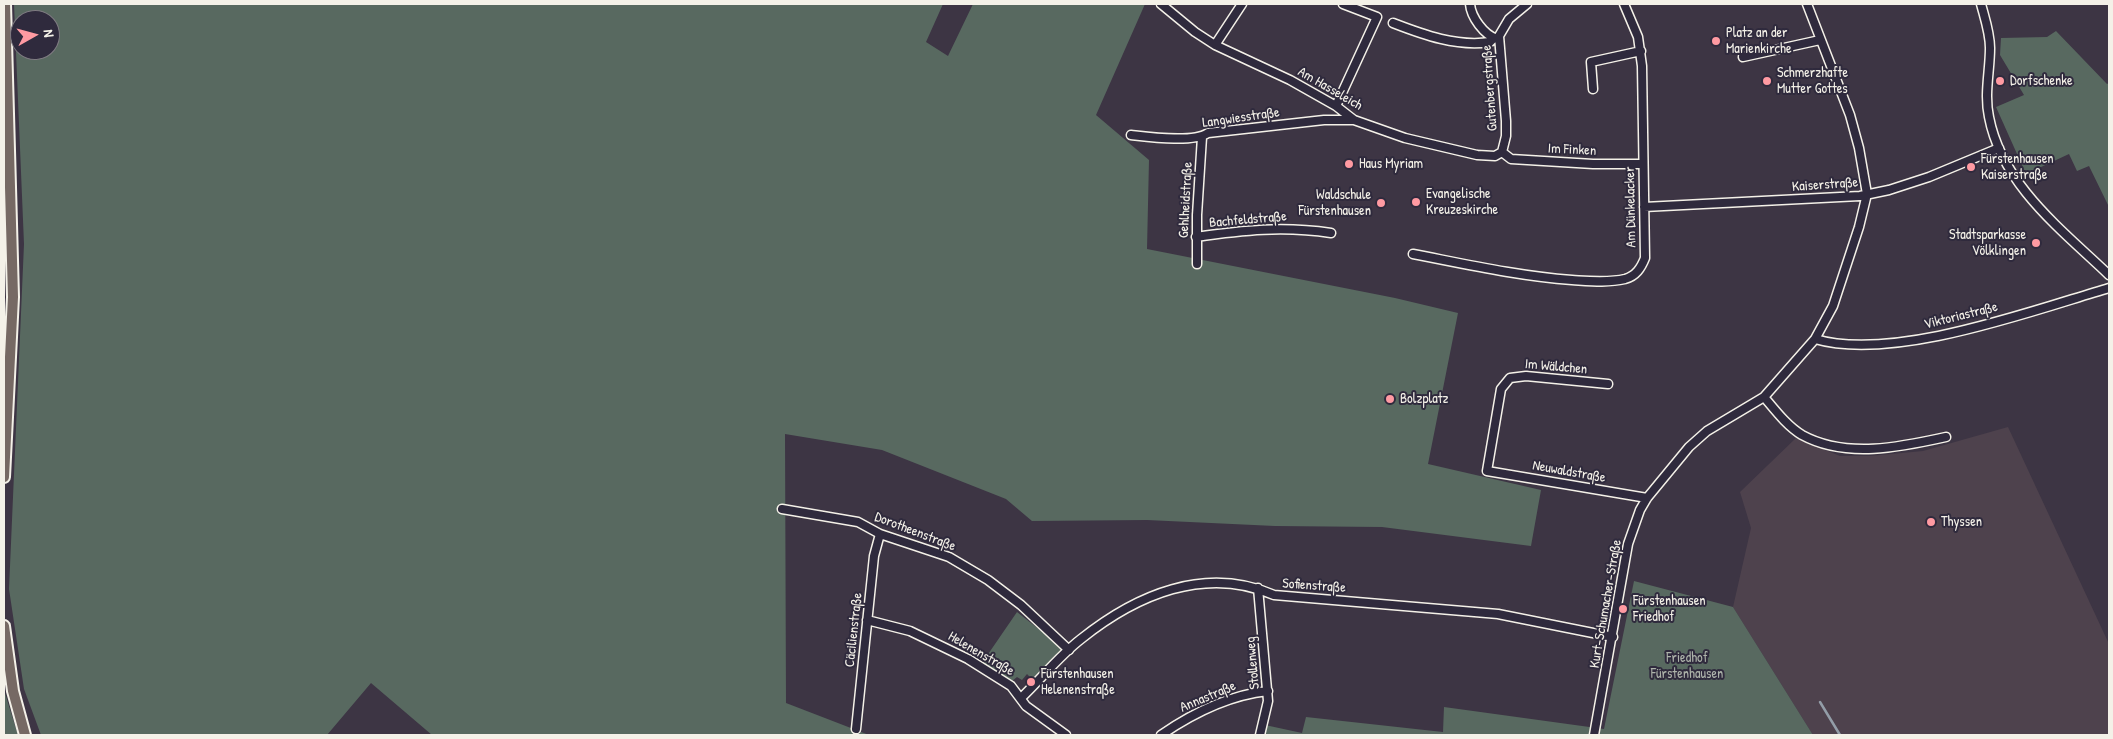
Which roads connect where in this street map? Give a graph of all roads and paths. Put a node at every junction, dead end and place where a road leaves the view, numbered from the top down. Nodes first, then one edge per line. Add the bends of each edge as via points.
1 (5, 4) edge
2 (1161, 4) edge
3 (1242, 4) edge
4 (1343, 4) edge
5 (1470, 4) edge
6 (1526, 4) edge
7 (1624, 4) edge
8 (1807, 4) edge
9 (1980, 4) edge
10 (1393, 23) dead end
11 (1497, 39) junction
12 (1820, 40) junction
13 (1215, 45) junction
14 (1641, 51) junction
15 (1742, 57) dead end
16 (1593, 89) dead end
17 (1336, 106) junction
18 (1354, 120) junction
19 (1131, 135) dead end
20 (1202, 137) junction
21 (1999, 148) junction
22 (1502, 152) junction
23 (1642, 164) junction
24 (1867, 194) junction
25 (1644, 207) junction
26 (1331, 233) dead end
27 (1196, 237) junction
28 (1412, 254) dead end
29 (1197, 264) dead end
30 (2109, 275) edge
31 (2109, 288) edge
32 (1814, 339) junction
33 (1608, 384) dead end
34 (1764, 397) junction
35 (1946, 437) dead end
36 (1487, 471) joint
37 (4, 477) edge
38 (1647, 498) junction
39 (782, 509) dead end
40 (880, 534) junction
41 (1258, 588) junction
42 (868, 620) junction
43 (4, 626) edge
44 (1613, 637) junction
45 (1069, 650) junction
46 (1268, 691) junction
47 (1021, 698) junction
48 (856, 729) dead end
49 (25, 735) edge
50 (1066, 735) edge
51 (1161, 735) edge
52 (1260, 735) edge
53 (1594, 735) edge

1 - 37 main road via 13,297
2 - 13 street, Am Hasseleich
3 - 13 street
4 - 17 street via 1377,17
5 - 11 street via 1483,28
6 - 11 street, Gutenbergstraße via 1509,19
7 - 14 street, Am Dünkelacker
8 - 12 street, Kurt-Schumacher-Straße
9 - 21 street via 1989,37 1987,102
10 - 11 street via 1458,42 1484,43
11 - 22 street, Gutenbergstraße via 1506,121
12 - 15 street
12 - 24 street, Kurt-Schumacher-Straße via 1850,115
13 - 17 street, Am Hasseleich via 1290,80
14 - 16 street via 1591,62
14 - 23 street, Am Dünkelacker
17 - 18 street, Am Hasseleich
18 - 20 street, Langwiesstraße via 1324,120
18 - 22 street, Am Hasseleich via 1405,138 1478,155 1495,156
19 - 20 street, Langwiesstraße
20 - 27 street, Gehlheidstraße
21 - 24 street, Kaiserstraße via 1929,177
21 - 30 street via 2036,206
22 - 23 street, Im Finken via 1511,159
23 - 25 street, Am Dünkelacker
24 - 25 street, Kaiserstraße
24 - 32 street, Kurt-Schumacher-Straße via 1833,306
25 - 28 street, Am Dünkelacker via 1645,258 1634,275 1626,279 1583,281 1542,278
26 - 27 street, Bachfeldstraße via 1277,228
27 - 29 street, Gehlheidstraße
31 - 32 street, Viktoriastraße via 1919,339 1851,345
32 - 34 street, Kurt-Schumacher-Straße
33 - 36 street, Im Wäldchen via 1526,376 1510,378 1501,389
34 - 35 street via 1801,434 1824,444 1860,449
34 - 38 street, Kurt-Schumacher-Straße via 1708,431 1689,447
36 - 38 street, Neuwaldstraße
38 - 44 street, Kurt-Schumacher-Straße via 1628,544
39 - 40 street, Dorotheenstraße via 858,522
40 - 42 street, Cäcilienstraße via 874,556
40 - 45 street, Dorotheenstraße via 949,558 988,580 1021,605
41 - 44 street, Sofienstraße via 1274,595 1498,614
41 - 45 street, Sofienstraße via 1208,583 1153,594 1124,608
41 - 46 street, Stollenweg
42 - 47 street, Helenenstraße via 910,631 943,646 1011,686
42 - 48 street, Cäcilienstraße
43 - 49 main road via 13,691
44 - 53 street, Kurt-Schumacher-Straße
45 - 47 street, Sofienstraße
46 - 51 street, Annastraße via 1232,698
46 - 52 street, Stollenweg
47 - 50 street, Helenenstraße via 1026,706

